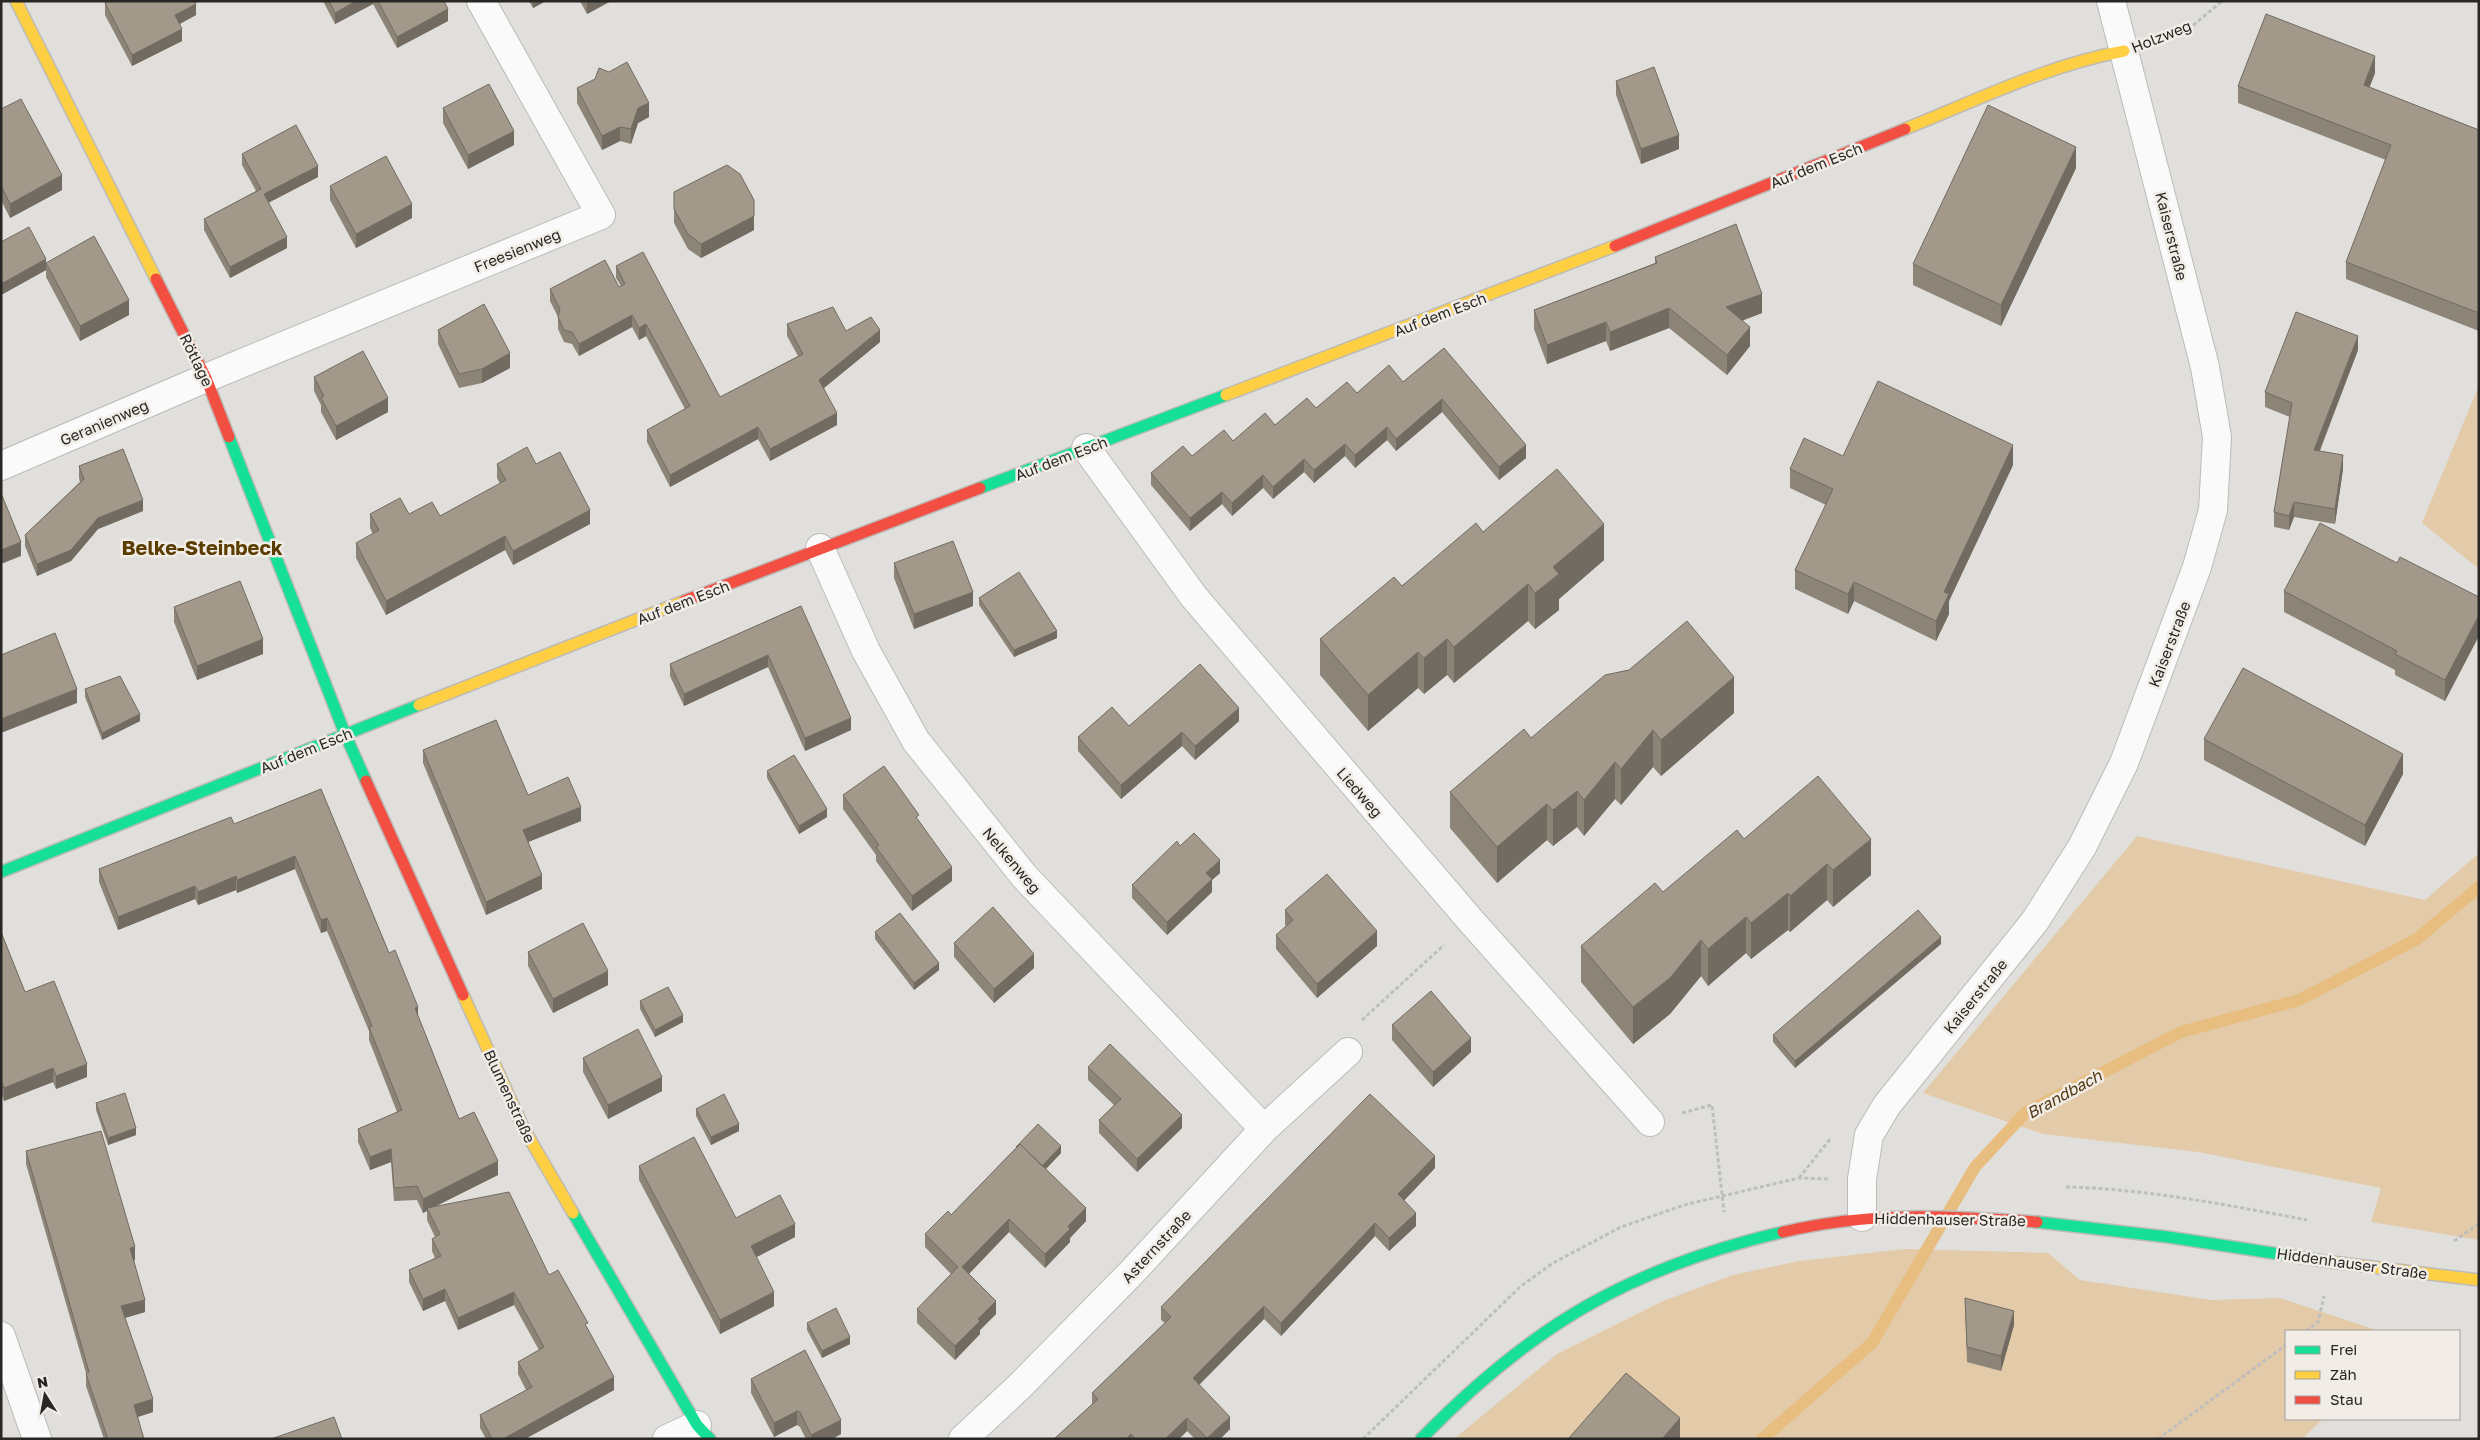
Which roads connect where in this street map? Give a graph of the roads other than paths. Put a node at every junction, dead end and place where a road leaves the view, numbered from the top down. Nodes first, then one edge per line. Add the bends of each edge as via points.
1 (16, 1) edge
2 (481, 1) edge
3 (2111, 1) edge
4 (2124, 51) junction
5 (206, 378) junction
6 (1086, 448) junction
7 (1, 466) edge
8 (820, 548) junction
9 (346, 734) junction
10 (1, 872) edge
11 (1348, 1052) road end
12 (1650, 1122) road end
13 (1264, 1129) junction
14 (1862, 1217) junction
15 (2479, 1280) edge
16 (1, 1336) edge
17 (704, 1432) edge
18 (38, 1439) edge
19 (667, 1439) edge
20 (963, 1439) edge
21 (1421, 1439) edge

1 - 5 street, Rötlage
2 - 5 street, Freesienweg via 602,215
3 - 4 street, Kaiserstraße
4 - 6 street, Auf dem Esch via 2056,68 1537,278
4 - 14 street, Kaiserstraße via 2206,368 2216,437 2212,510 2198,567 2124,763 2082,847 2035,922 1887,1105 1869,1135 1862,1179
5 - 7 street, Geranienweg
5 - 9 street, Rötlage
6 - 8 street, Auf dem Esch
6 - 12 street, Liedweg via 1194,597 1471,921
8 - 9 street, Auf dem Esch
8 - 13 street, Nelkenweg via 866,651 916,741 1024,876
9 - 10 street, Auf dem Esch
9 - 17 street, Blumenstraße via 524,1129
11 - 13 street, Asternstraße
13 - 20 street, Asternstraße via 1133,1271
14 - 15 street, Hiddenhauser Straße via 2068,1223
14 - 21 street, Hiddenhauser Straße via 1793,1229 1728,1247 1660,1270 1595,1299 1511,1357
16 - 18 street
17 - 19 street

